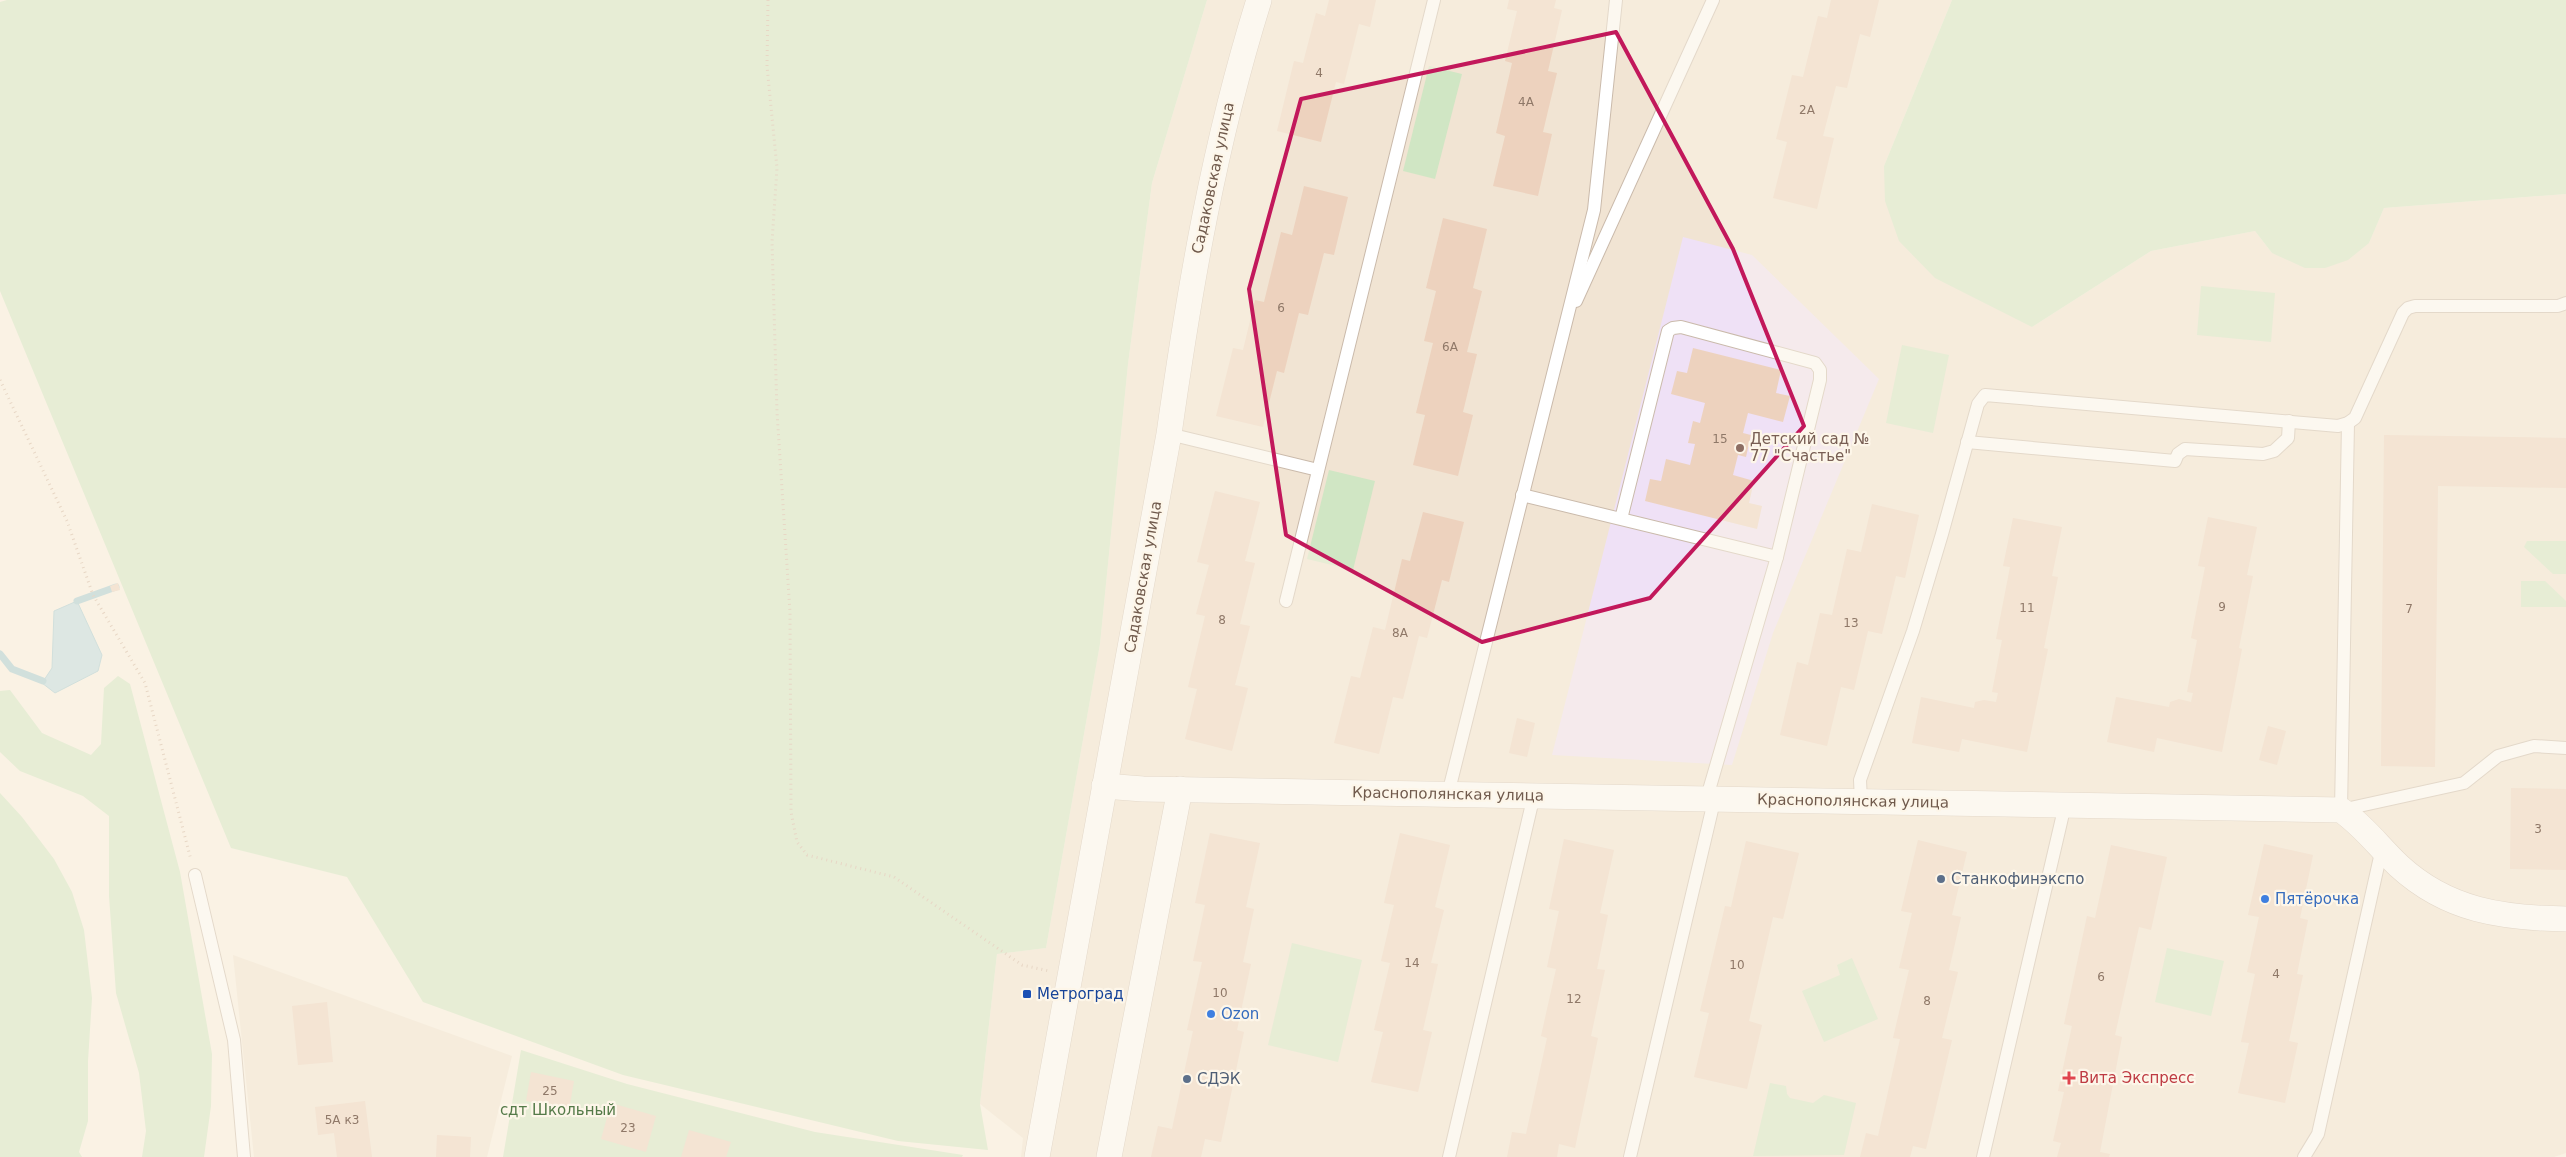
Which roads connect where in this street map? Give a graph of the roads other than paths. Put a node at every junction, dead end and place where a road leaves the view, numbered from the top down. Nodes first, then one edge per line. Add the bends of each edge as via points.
1 (1259, 0) edge
2 (1434, 0) edge
3 (1616, 0) edge
4 (1713, 0) edge
5 (2566, 303) edge
6 (1563, 328) junction
7 (2289, 421) junction
8 (2348, 423) junction
9 (1169, 434) junction
10 (1967, 442) junction
11 (1318, 470) junction
12 (1522, 495) junction
13 (1621, 519) junction
14 (1777, 557) junction
15 (1286, 601) dead end
16 (2566, 748) edge
17 (1104, 786) junction
18 (1180, 790) junction
19 (1448, 794) junction
20 (1534, 795) junction
21 (1711, 797) junction
22 (1861, 801) junction
23 (2065, 805) junction
24 (2342, 810) junction
25 (2382, 848) junction
26 (196, 875) road end
27 (2566, 919) edge
28 (244, 1157) edge
29 (1037, 1157) edge
30 (1109, 1157) edge
31 (1449, 1157) edge
32 (1630, 1157) edge
33 (1983, 1157) edge
34 (2304, 1157) edge

1 - 9 street, Садаковская улица via 1237,70 1207,197
2 - 11 lane
3 - 6 lane via 1596,200
4 - 6 lane
5 - 8 lane via 2558,306 2408,308 2355,418
6 - 12 lane
7 - 8 lane via 2338,426
7 - 10 lane via 2288,438 2274,451 2263,454 2185,449 2175,461
7 - 10 lane via 1991,394 1981,398
8 - 24 lane
9 - 11 lane
9 - 17 street, Садаковская улица
10 - 22 lane via 1912,631 1860,780
11 - 15 lane
12 - 13 lane
12 - 19 lane
13 - 14 lane
13 - 14 lane via 1668,331 1681,327 1806,358 1820,370
14 - 21 lane
16 - 24 lane via 2534,746 2498,756 2464,783
17 - 18 street, Краснополянская улица
17 - 29 street, Садаковская улица
18 - 19 street, Краснополянская улица
18 - 30 street
19 - 20 street, Краснополянская улица
20 - 21 street, Краснополянская улица
20 - 31 lane
21 - 22 street, Краснополянская улица
21 - 32 lane
22 - 23 street, Краснополянская улица
23 - 24 street, Краснополянская улица
23 - 33 lane
24 - 25 street via 2370,833
25 - 27 street via 2421,883 2469,907 2518,918
25 - 34 lane via 2318,1134
26 - 28 lane via 234,1040

